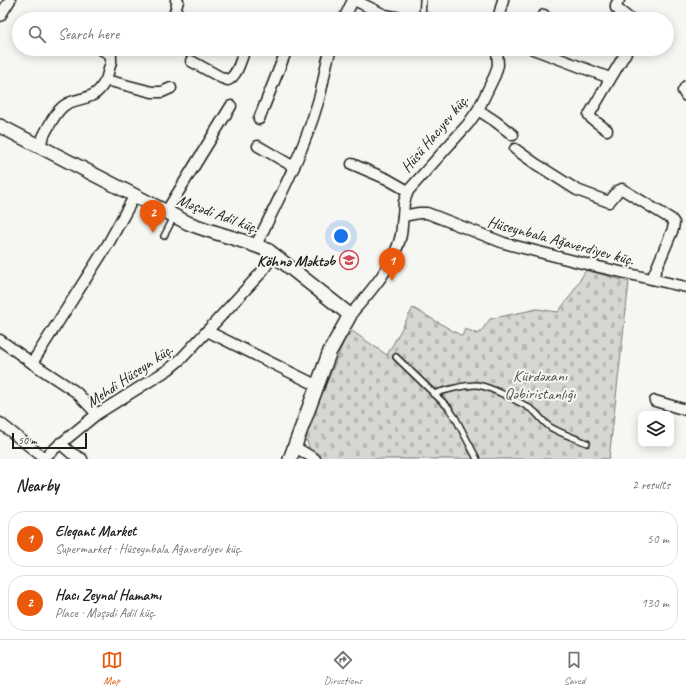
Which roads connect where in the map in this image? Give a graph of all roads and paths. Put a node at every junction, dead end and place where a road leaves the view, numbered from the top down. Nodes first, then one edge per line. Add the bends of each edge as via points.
1 (10, 0) edge
2 (177, 0) edge
3 (356, 0) edge
4 (423, 0) edge
5 (503, 0) edge
6 (619, 0) edge
7 (174, 12) edge
8 (348, 12) edge
9 (379, 12) edge
10 (422, 12) edge
11 (500, 12) edge
12 (621, 12) edge
13 (0, 16) edge
14 (111, 56) edge
15 (242, 56) edge
16 (284, 56) edge
17 (328, 56) edge
18 (497, 56) edge
19 (552, 56) edge
20 (624, 56) edge
21 (191, 61) dead end
22 (610, 78) junction
23 (106, 80) junction
24 (686, 86) edge
25 (171, 88) dead end
26 (686, 96) edge
27 (231, 106) dead end
28 (478, 110) junction
29 (259, 119) dead end
30 (0, 126) edge
31 (607, 130) dead end
32 (513, 135) dead end
33 (39, 145) junction
34 (258, 146) dead end
35 (515, 149) dead end
36 (352, 164) dead end
37 (294, 167) junction
38 (408, 191) junction
39 (135, 195) junction
40 (170, 214) junction
41 (403, 216) junction
42 (164, 236) dead end
43 (256, 245) junction
44 (274, 255) junction
45 (652, 279) junction
46 (686, 287) edge
47 (350, 315) junction
48 (207, 331) junction
49 (0, 340) edge
50 (396, 357) dead end
51 (32, 363) junction
52 (318, 386) junction
53 (433, 394) junction
54 (655, 401) dead end
55 (686, 410) edge
56 (97, 414) junction
57 (0, 423) edge
58 (60, 443) junction
59 (587, 443) dead end
60 (293, 453) edge
61 (43, 458) edge
62 (82, 459) edge
63 (315, 459) edge
64 (477, 459) edge

1 - 13 street
2 - 7 street
3 - 8 street
3 - 9 street
4 - 10 lane
5 - 11 street
6 - 12 street via 616,8
14 - 23 street
15 - 21 street via 235,73 228,80
16 - 29 street
17 - 37 street via 318,102
18 - 28 street, Hüsü Hacıyev küç. via 495,75
19 - 22 street
20 - 22 street
22 - 31 street via 589,114
23 - 25 street via 152,92 162,92
23 - 33 street via 92,96 64,106
24 - 26 street via 683,91
27 - 40 street
28 - 32 street
28 - 38 street, Hüsü Hacıyev küç.
30 - 33 street, Məşədi Adil küç.
33 - 39 street, Məşədi Adil küç.
34 - 37 street
35 - 45 street via 577,190 609,202 622,189 671,219 674,223 673,229
36 - 38 street via 387,178
37 - 43 street
38 - 41 street, Hüsü Hacıyev küç.
39 - 40 street, Məşədi Adil küç.
39 - 51 street via 108,244
40 - 42 lane
40 - 43 street, Məşədi Adil küç. via 204,229
41 - 45 street, Hüseynbala Ağaverdiyev küç. via 427,213 504,243
41 - 47 street via 401,234 394,255 374,287
43 - 44 street, Məşədi Adil küç.
44 - 47 street, Məşədi Adil küç.
44 - 48 street, Mehdi Hüseyn küç. via 260,274
45 - 46 street, Hüseynbala Ağaverdiyev küç.
47 - 52 street via 330,351
48 - 52 street
48 - 56 street, Mehdi Hüseyn küç. via 169,369
49 - 51 street
50 - 53 lane
51 - 56 street via 84,398
52 - 60 street
53 - 59 lane via 468,385 488,388 530,408 551,427
53 - 64 lane via 448,407
54 - 55 street
56 - 58 street, Mehdi Hüseyn küç.
57 - 61 street
58 - 61 street, Mehdi Hüseyn küç.
58 - 62 street
60 - 63 street

